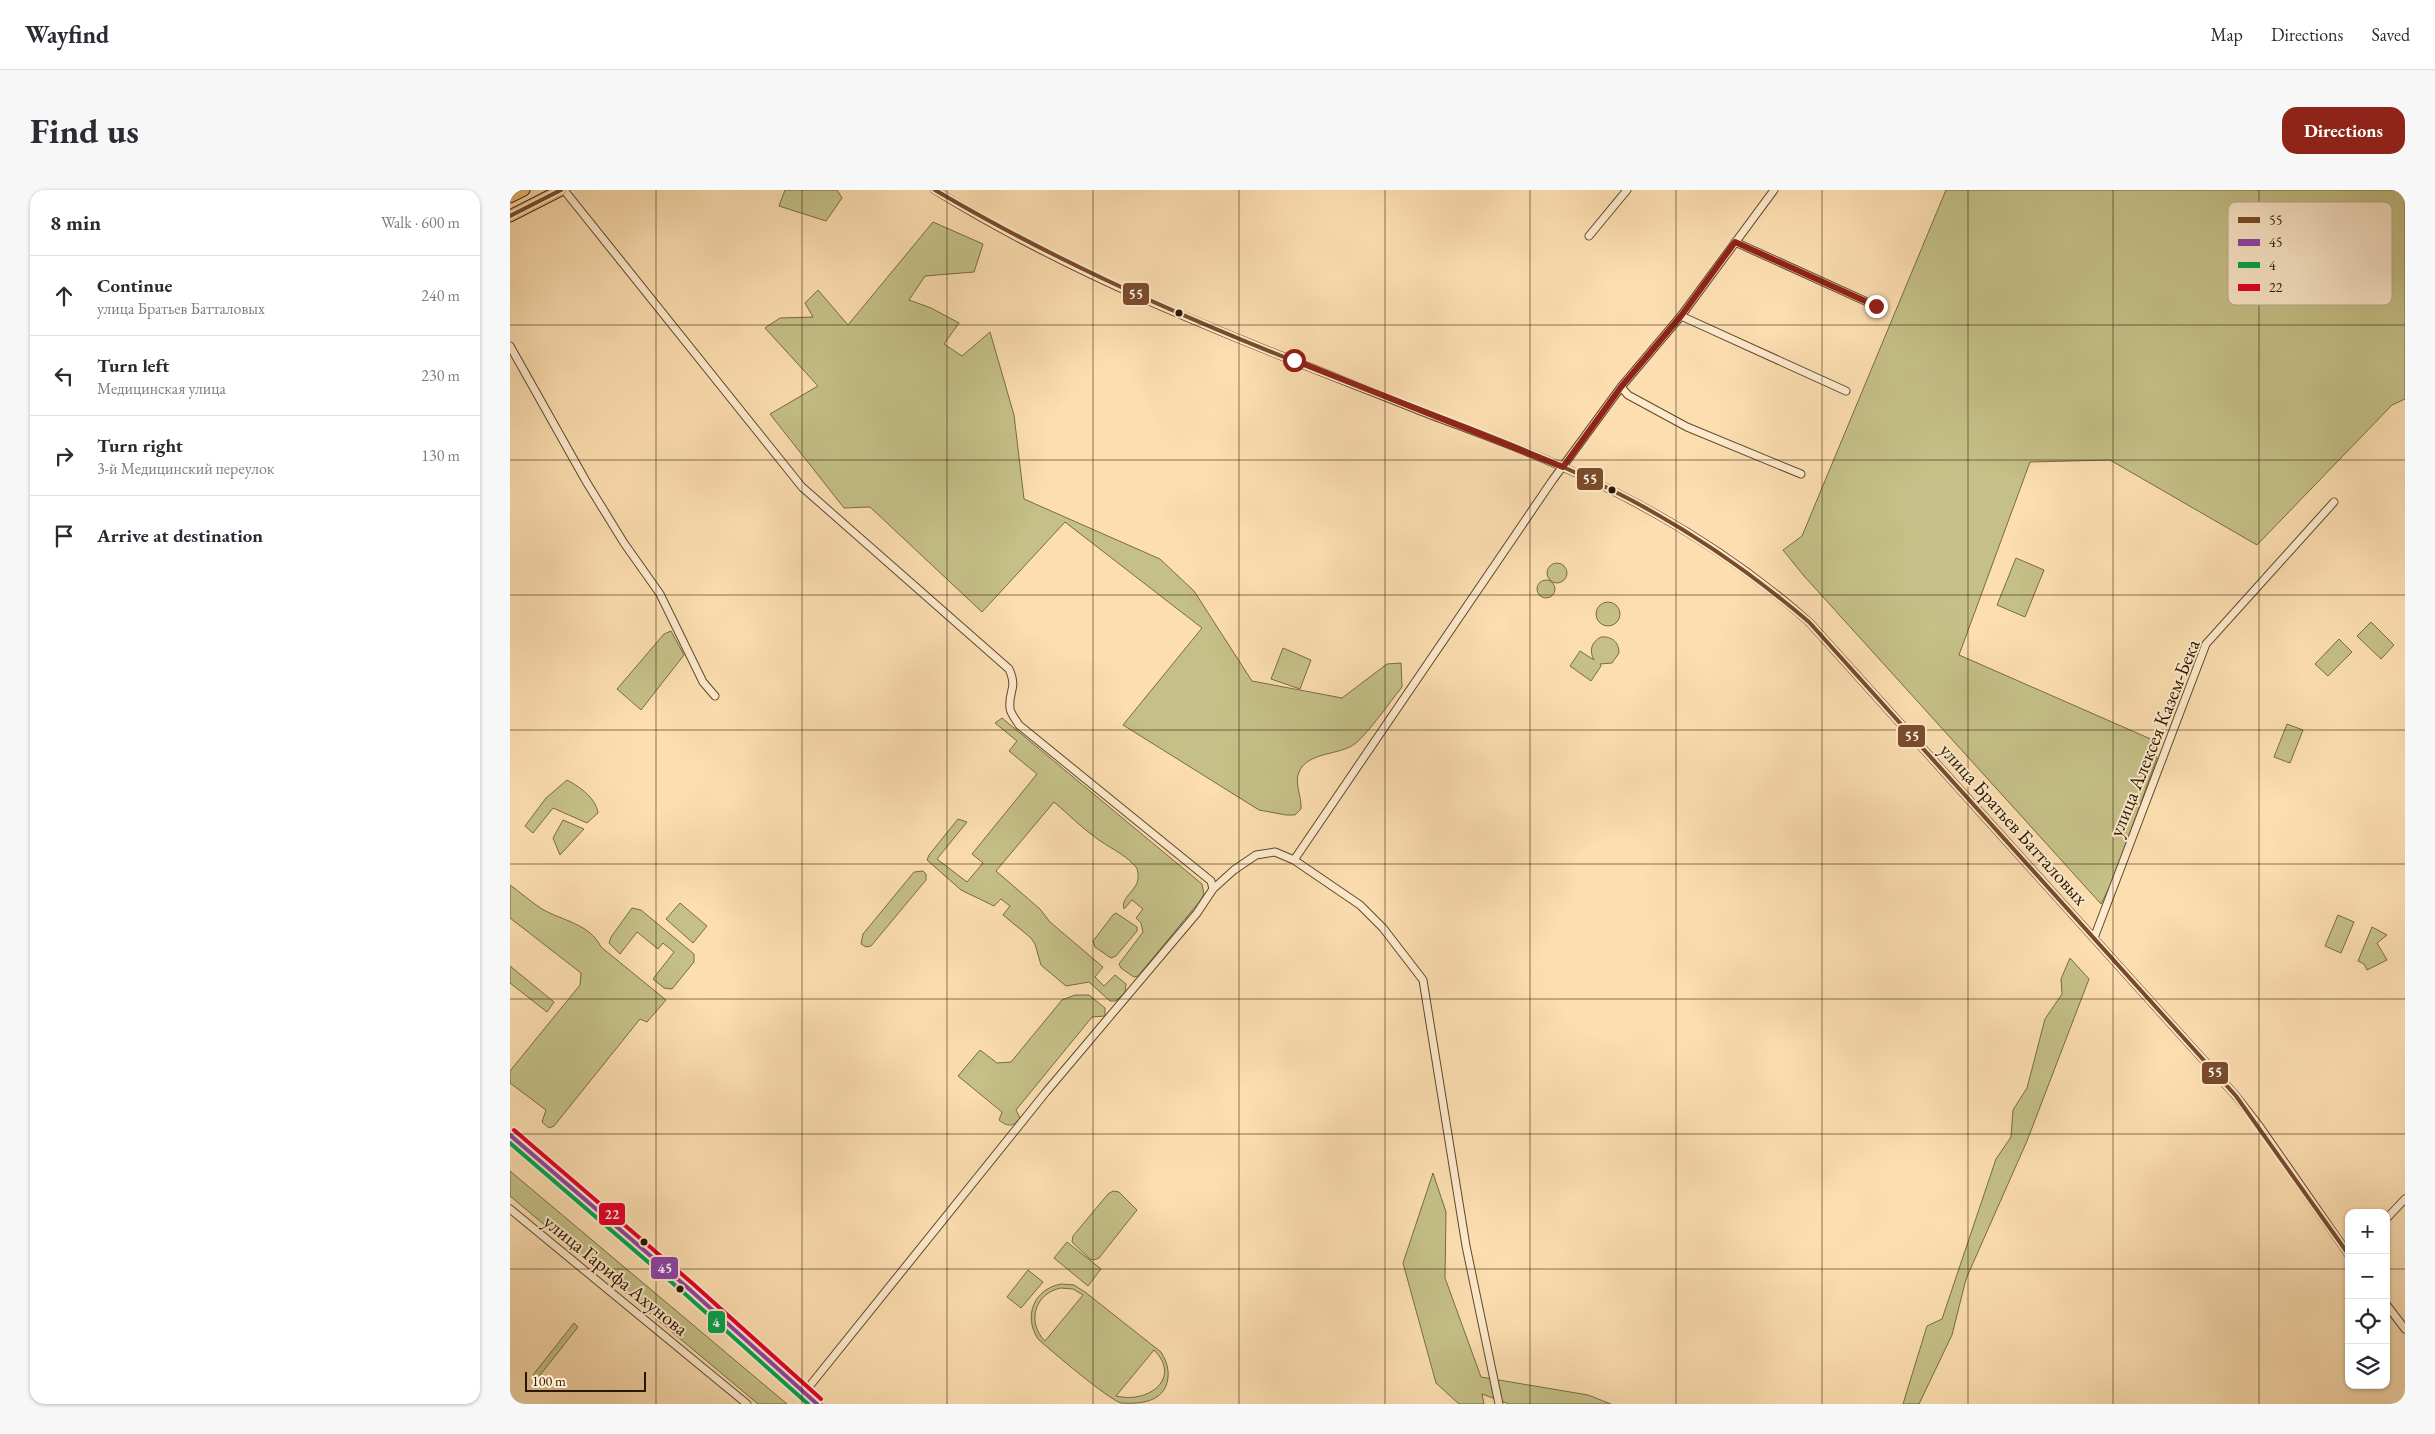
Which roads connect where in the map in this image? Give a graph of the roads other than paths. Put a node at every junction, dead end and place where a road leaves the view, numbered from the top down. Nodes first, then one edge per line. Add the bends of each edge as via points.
1 (524, 190) edge
2 (563, 190) edge
3 (936, 190) edge
4 (1627, 190) edge
5 (1774, 190) edge
6 (510, 197) edge
7 (510, 216) edge
8 (1589, 236) dead end
9 (1735, 242) junction
10 (1876, 306) dead end
11 (1681, 316) junction
12 (510, 346) edge
13 (1621, 387) junction
14 (1846, 391) dead end
15 (1563, 467) junction
16 (1801, 474) dead end
17 (2334, 502) dead end
18 (715, 696) dead end
19 (1294, 860) junction
20 (1213, 889) junction
21 (2094, 938) junction
22 (510, 1135) edge
23 (2405, 1199) edge
24 (510, 1209) edge
25 (2390, 1215) edge
26 (2348, 1254) edge
27 (2390, 1309) edge
28 (2405, 1329) edge
29 (804, 1393) junction
30 (748, 1404) edge
31 (817, 1404) edge
32 (1499, 1404) edge

1 - 6 main road
2 - 7 main road
2 - 20 street via 802,487 1009,669 1014,688 1010,710 1019,725 1211,881
3 - 15 street, улица Братьев Батталовых via 1022,240 1093,275 1244,341
4 - 8 street
5 - 9 street
9 - 10 street
9 - 11 street
11 - 13 street
11 - 14 street
12 - 18 street via 587,484 660,594 703,682
13 - 15 street
13 - 16 street via 1628,395 1686,427
15 - 19 street
15 - 21 street, улица Братьев Батталовых via 1671,520 1740,564 1776,592 1809,622
17 - 21 street, улица Алексея Казем-Бека via 2206,644
19 - 20 street via 1275,852 1256,855
19 - 32 street via 1360,905 1423,980 1466,1246
20 - 29 street via 1198,913 1046,1092
21 - 26 street, улица Братьев Батталовых via 2236,1096
22 - 29 street
23 - 25 street
24 - 30 street, улица Гарифа Ахунова
27 - 28 street
29 - 31 street

